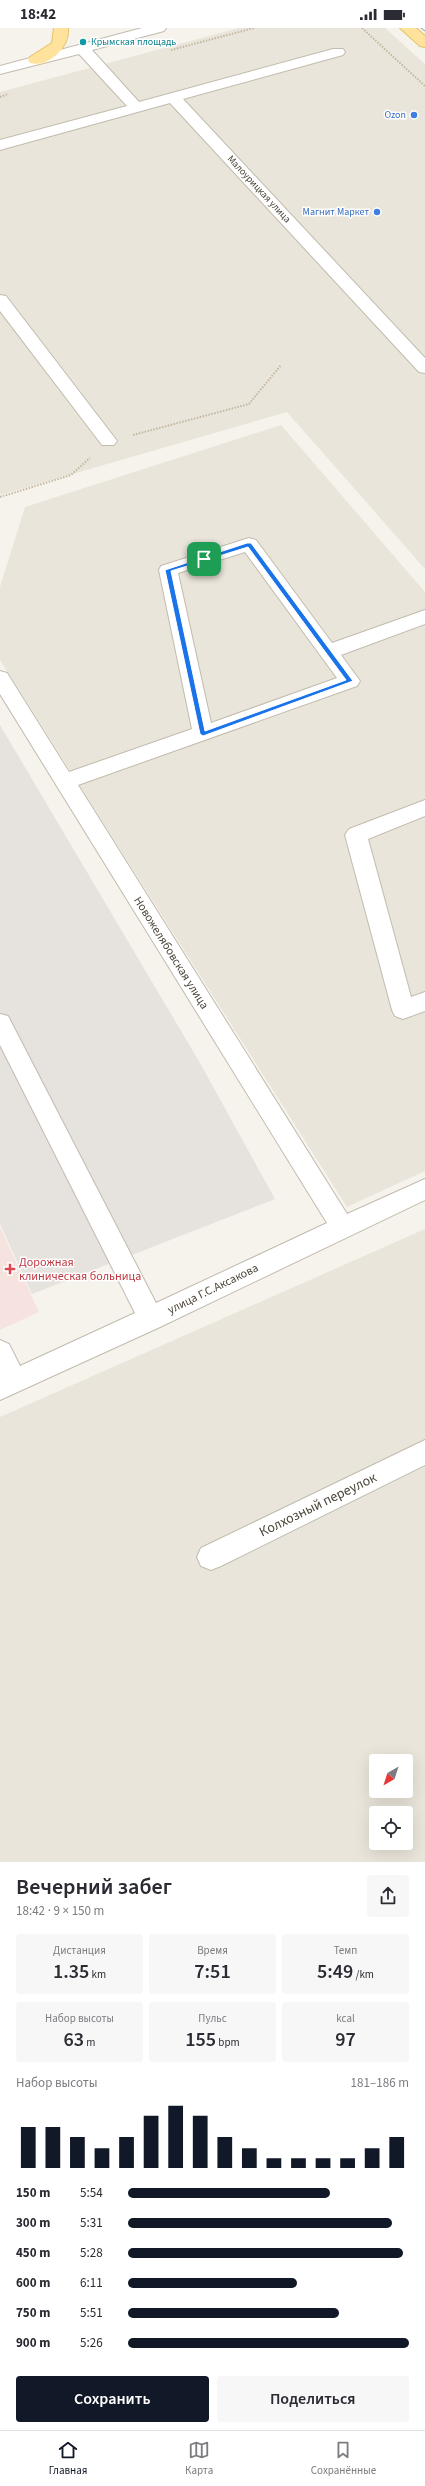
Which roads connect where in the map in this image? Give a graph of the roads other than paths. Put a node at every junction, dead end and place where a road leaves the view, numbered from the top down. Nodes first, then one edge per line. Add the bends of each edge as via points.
1 (61, 28) edge
2 (159, 28) edge
3 (407, 28) edge
4 (425, 43) edge
5 (82, 48) junction
6 (338, 52) dead end
7 (35, 60) junction
8 (0, 70) edge
9 (173, 97) junction
10 (136, 107) junction
11 (0, 145) edge
12 (0, 300) edge
13 (425, 368) edge
14 (108, 441) road end
15 (425, 617) edge
16 (328, 652) junction
17 (0, 678) edge
18 (203, 734) junction
19 (65, 782) junction
20 (425, 808) edge
21 (425, 1001) edge
22 (0, 1023) edge
23 (425, 1189) edge
24 (342, 1227) junction
25 (151, 1319) junction
26 (0, 1352) edge
27 (7, 1385) edge
28 (425, 1452) edge
29 (210, 1558) dead end

1 - 7 main road via 58,46 48,55
2 - 5 street
3 - 4 main road
5 - 7 street
5 - 10 street
6 - 9 street
7 - 8 street
9 - 10 street
9 - 13 street, Малоурицкая улица
10 - 11 street
12 - 14 street
15 - 16 street
16 - 18 street via 350,681
16 - 18 street via 249,544 168,570
17 - 19 street, Новожелябовская улица
18 - 19 street
19 - 24 street, Новожелябовская улица
20 - 21 street via 356,834 403,1010
22 - 25 street
23 - 24 street, улица Г.С.Аксакова
24 - 25 street, улица Г.С.Аксакова
25 - 27 street, улица Г.С.Аксакова
26 - 27 street
28 - 29 street, Колхозный переулок

